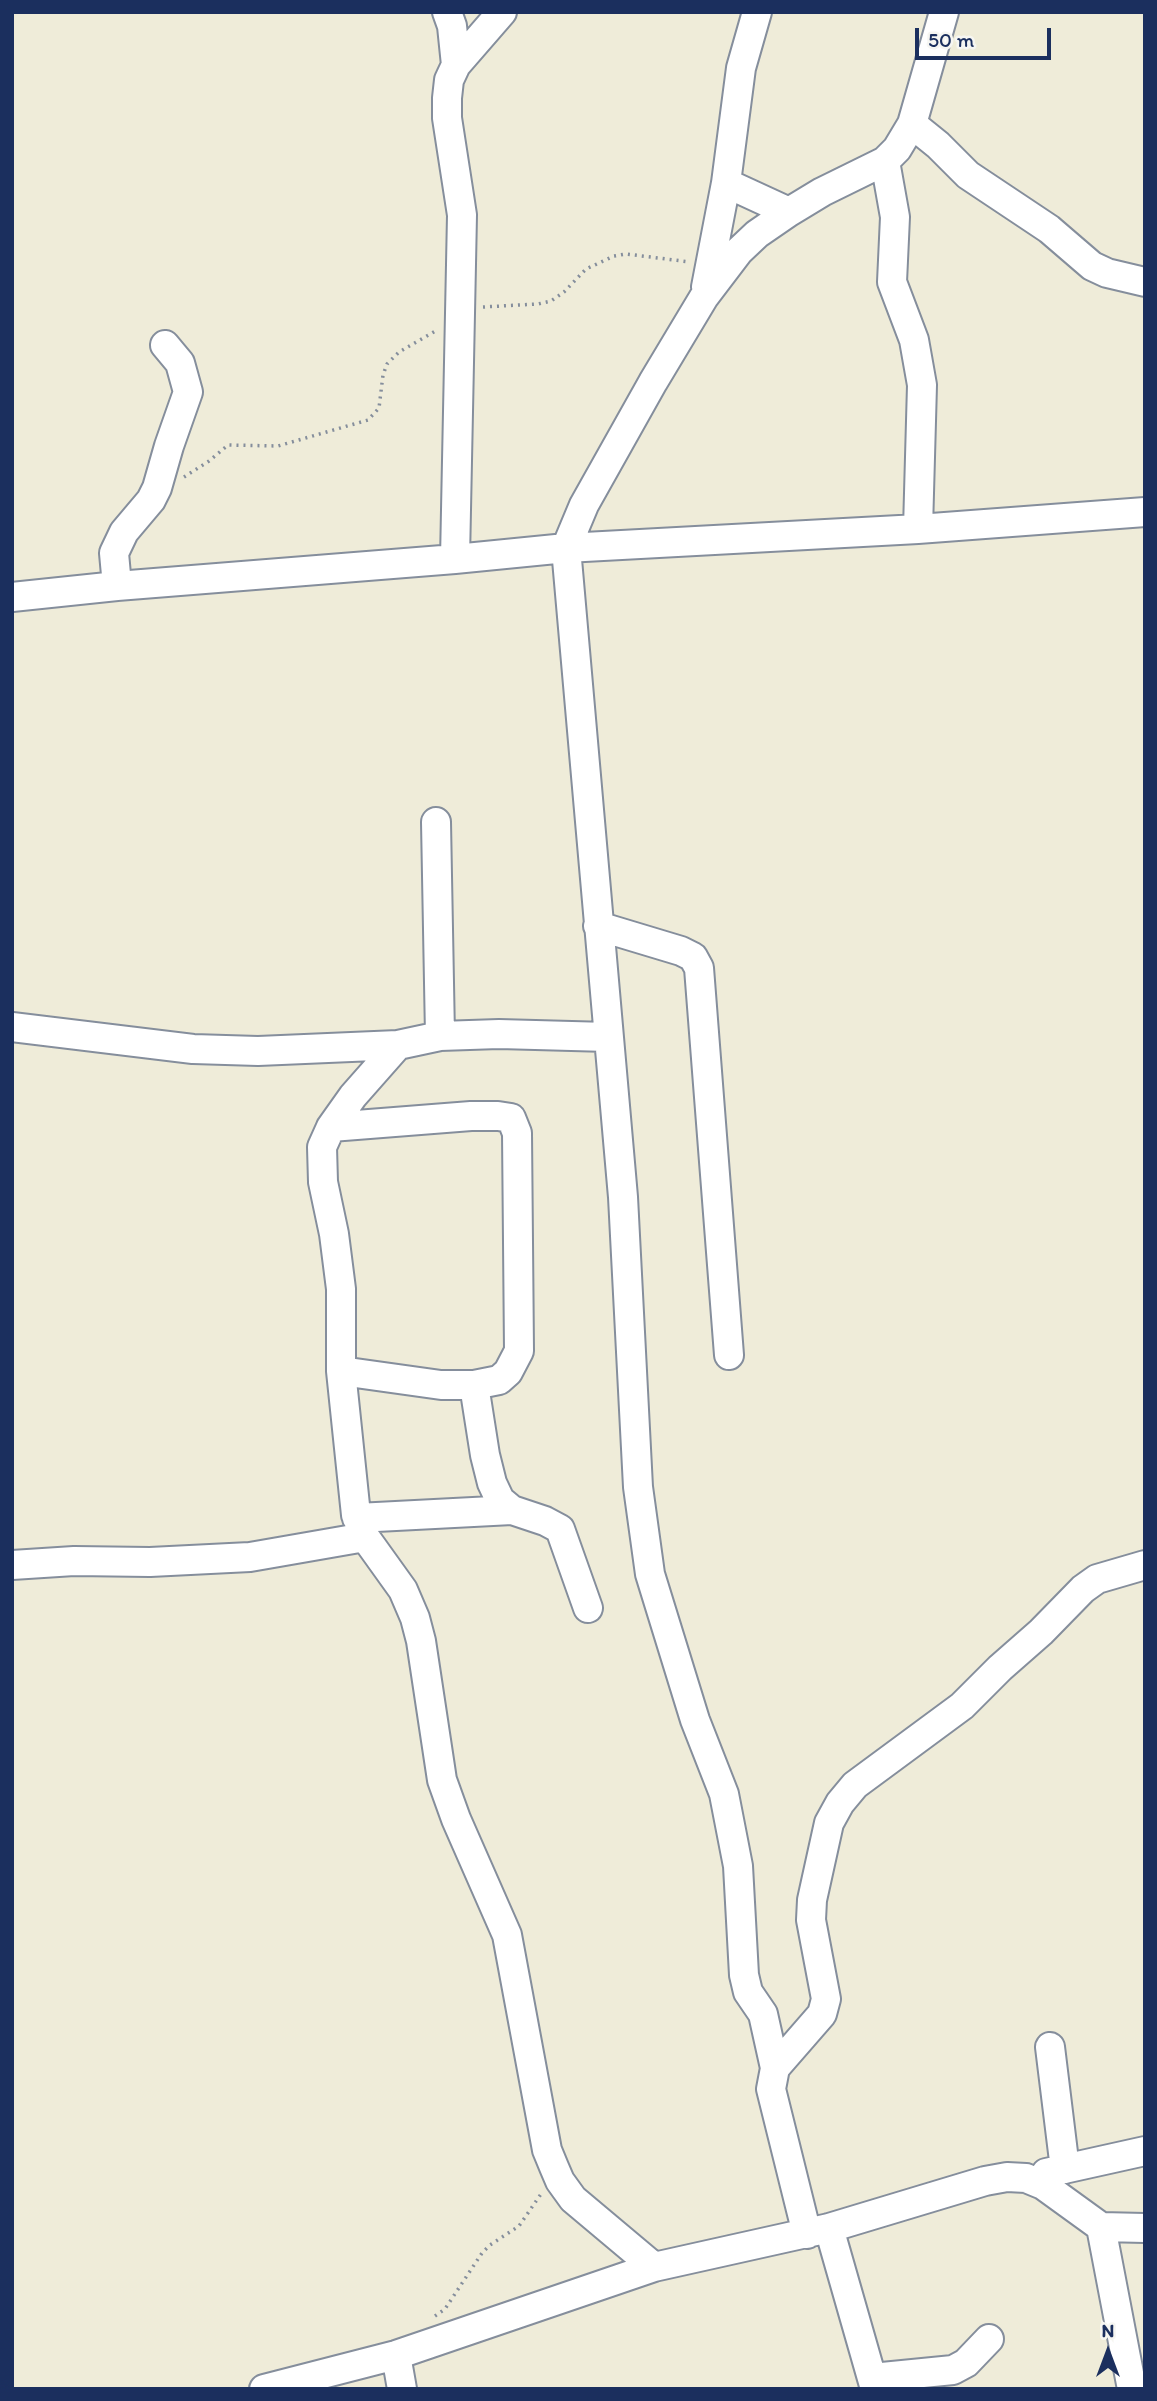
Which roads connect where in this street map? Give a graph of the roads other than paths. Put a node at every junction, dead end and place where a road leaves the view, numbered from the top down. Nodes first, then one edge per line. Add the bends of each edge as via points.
1 (447, 12) edge
2 (502, 12) edge
3 (757, 12) edge
4 (944, 12) edge
5 (456, 65) junction
6 (912, 124) junction
7 (885, 161) junction
8 (726, 183) junction
9 (789, 212) junction
10 (1145, 282) edge
11 (704, 297) junction
12 (165, 345) dead end
13 (1145, 512) edge
14 (918, 529) junction
15 (566, 548) junction
16 (455, 559) junction
17 (117, 586) junction
18 (12, 597) edge
19 (436, 822) dead end
20 (598, 926) junction
21 (12, 1027) edge
22 (440, 1036) junction
23 (608, 1037) junction
24 (398, 1045) junction
25 (331, 1127) junction
26 (729, 1355) dead end
27 (341, 1371) junction
28 (474, 1385) junction
29 (512, 1510) junction
30 (361, 1527) junction
31 (12, 1565) edge
32 (1145, 1565) edge
33 (588, 1608) dead end
34 (1050, 2047) dead end
35 (775, 2068) junction
36 (1145, 2151) edge
37 (1065, 2169) junction
38 (1026, 2178) junction
39 (1101, 2227) junction
40 (1145, 2228) edge
41 (818, 2231) junction
42 (654, 2267) junction
43 (989, 2339) dead end
44 (396, 2355) junction
45 (874, 2384) edge
46 (264, 2389) edge
47 (402, 2389) edge
48 (1132, 2389) edge

1 - 5 street
2 - 5 street
3 - 8 street via 741,68
4 - 6 street
5 - 16 street via 449,80 447,118 462,215
6 - 7 street
6 - 10 street via 968,175 1049,229 1092,266
7 - 9 street
7 - 14 street via 895,217 892,282 914,340 922,385
8 - 9 street
8 - 11 street
9 - 11 street via 747,241
11 - 15 street via 598,478
12 - 17 street via 180,363 188,392 162,475 114,553
13 - 14 street
14 - 15 street
15 - 16 street
15 - 20 street
16 - 17 street
17 - 18 street
19 - 22 street
20 - 23 street
20 - 26 street via 681,951 693,957 699,968
21 - 24 street via 193,1049 325,1050
22 - 23 street
22 - 24 street
23 - 35 street via 623,1197 638,1487 650,1574 695,1720 724,1794 738,1866 744,1975 748,1992 763,2014
24 - 25 street
25 - 27 street via 321,1163 341,1289
25 - 28 street via 471,1116 511,1118 517,1133 519,1351 499,1380
27 - 28 street
27 - 30 street via 352,1495
28 - 29 street via 492,1482 500,1500
29 - 30 street
29 - 33 street via 560,1530
30 - 31 street via 250,1557
30 - 42 street via 403,1590 415,1618 442,1780 507,1935 547,2150 560,2182 573,2199
32 - 35 street via 1097,1579 1083,1589 962,1706 855,1785 840,1803 829,1823 812,1900 811,1920 826,1999 822,2014
34 - 37 street
35 - 41 street via 773,2101
36 - 37 street
37 - 38 street
38 - 39 street
38 - 41 street via 985,2182
39 - 40 street
39 - 48 street
41 - 42 street
41 - 45 street
42 - 44 street
43 - 45 street via 953,2370
44 - 46 street
44 - 47 street

